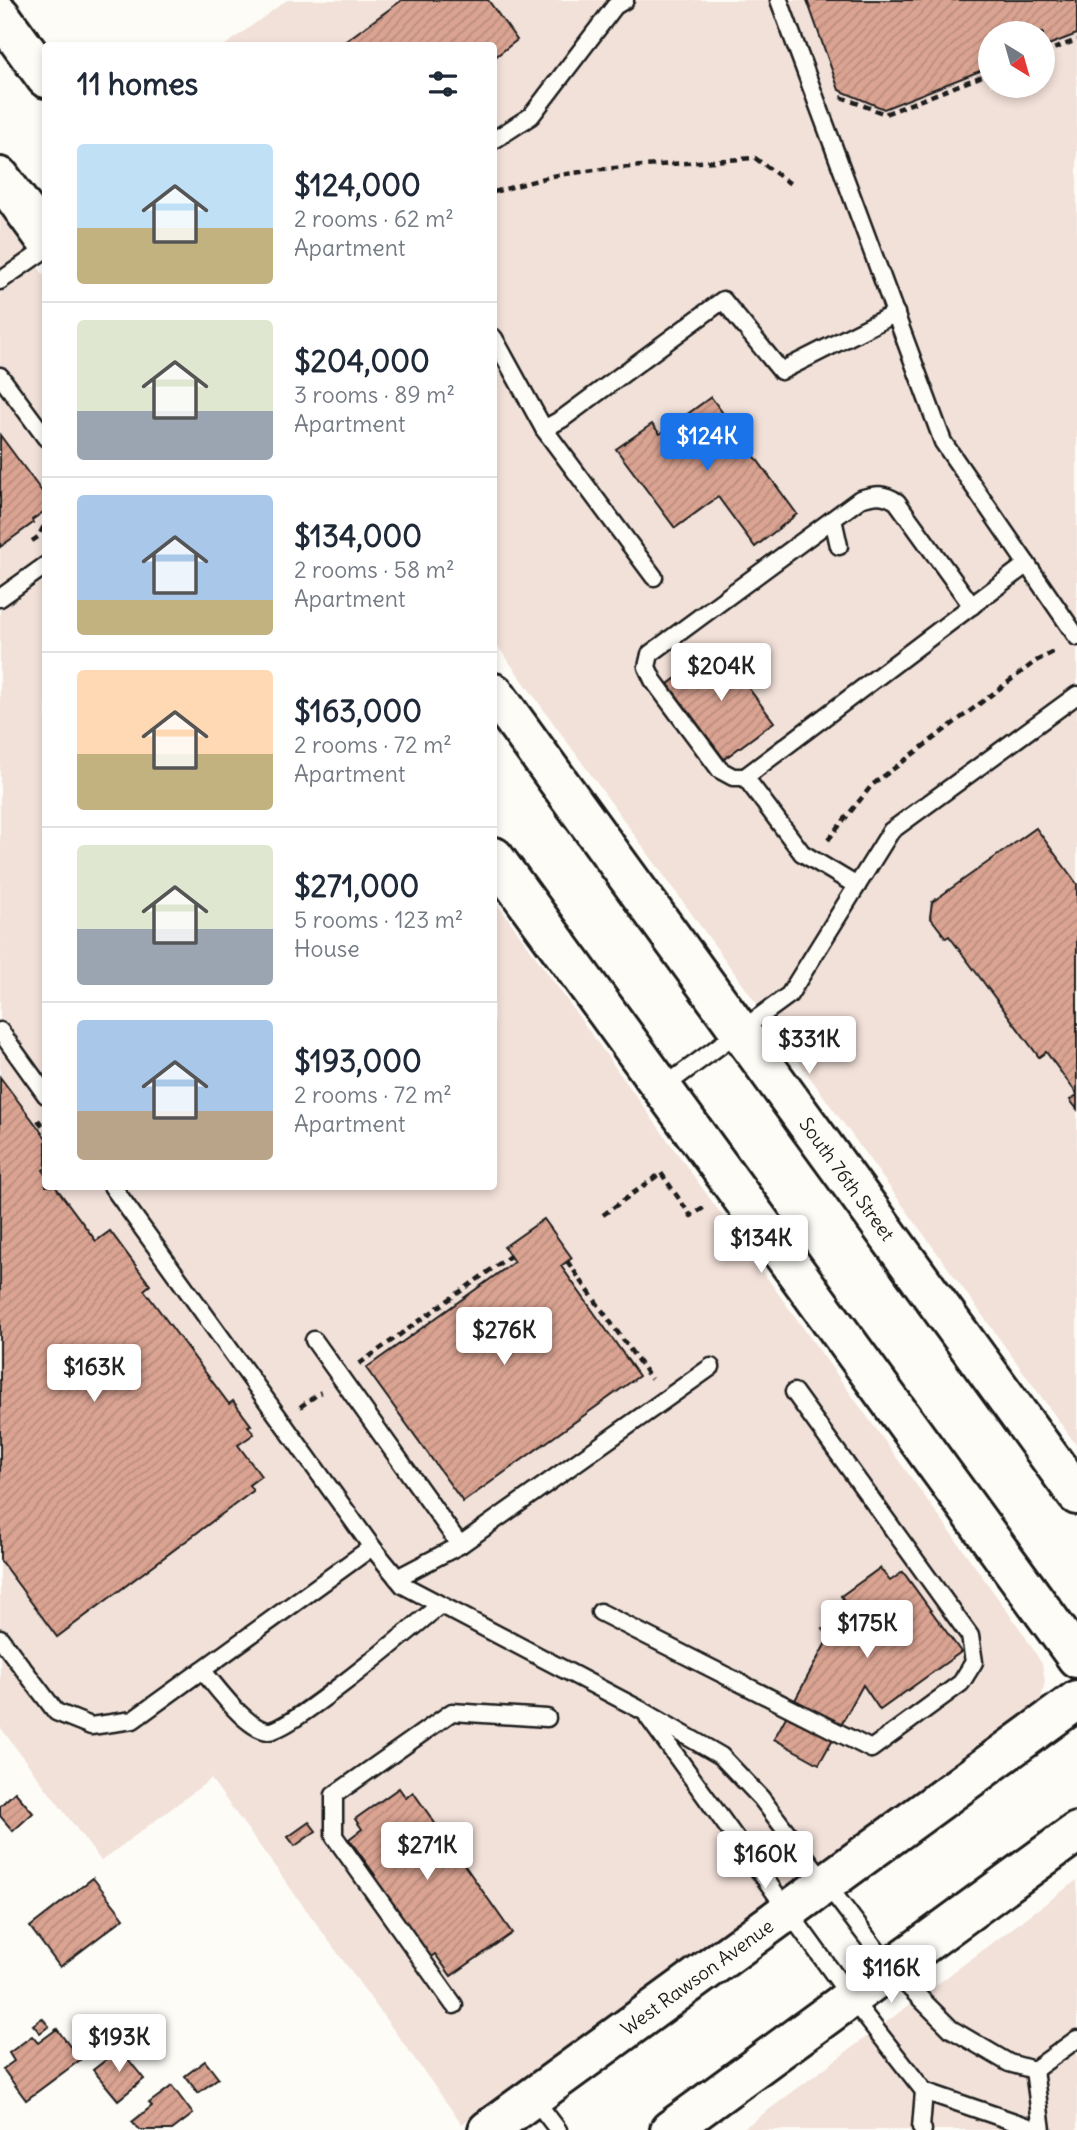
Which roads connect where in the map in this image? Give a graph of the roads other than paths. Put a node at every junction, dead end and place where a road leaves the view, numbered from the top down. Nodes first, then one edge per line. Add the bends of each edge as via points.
1 (625, 0) edge
2 (779, 0) edge
3 (0, 15) edge
4 (42, 73) edge
5 (497, 138) edge
6 (0, 177) edge
7 (42, 235) edge
8 (42, 252) edge
9 (0, 281) edge
10 (896, 313) junction
11 (497, 343) edge
12 (0, 376) edge
13 (544, 429) junction
14 (42, 433) edge
15 (833, 519) junction
16 (839, 546) dead end
17 (1027, 564) junction
18 (42, 568) edge
19 (653, 577) dead end
20 (0, 598) edge
21 (972, 606) junction
22 (1077, 637) edge
23 (1077, 695) edge
24 (497, 697) edge
25 (745, 777) junction
26 (497, 861) edge
27 (857, 886) junction
28 (0, 1031) edge
29 (740, 1031) junction
30 (662, 1088) junction
31 (42, 1089) edge
32 (115, 1190) edge
33 (314, 1339) dead end
34 (711, 1367) dead end
35 (794, 1392) dead end
36 (1077, 1495) edge
37 (460, 1545) junction
38 (372, 1548) junction
39 (397, 1578) junction
40 (440, 1605) junction
41 (600, 1612) dead end
42 (0, 1637) edge
43 (1077, 1658) edge
44 (202, 1670) junction
45 (1077, 1700) edge
46 (645, 1712) junction
47 (547, 1718) dead end
48 (1077, 1832) edge
49 (827, 1883) junction
50 (788, 1910) junction
51 (891, 1969) junction
52 (851, 1998) junction
53 (454, 2005) dead end
54 (1077, 2039) edge
55 (1034, 2070) junction
56 (924, 2091) junction
57 (533, 2097) junction
58 (488, 2130) edge
59 (558, 2130) edge
60 (670, 2130) edge
61 (923, 2130) edge
62 (1040, 2130) edge

1 - 5 lane via 615,6 531,116
2 - 10 lane
3 - 4 main road
6 - 7 main road
8 - 9 lane
10 - 13 lane via 781,371 723,300
10 - 17 lane via 943,442
11 - 13 lane
12 - 14 lane
13 - 19 lane
15 - 16 lane
15 - 21 lane via 860,499 886,495 897,502
15 - 25 lane via 650,654 653,680 720,770
17 - 21 lane
17 - 22 lane
18 - 20 lane
21 - 25 lane
23 - 27 lane via 891,831
24 - 29 main road, South 76th Street
25 - 27 lane via 802,853
26 - 30 main road
27 - 29 lane via 789,995
28 - 31 lane
29 - 30 lane
29 - 36 main road, South 76th Street
30 - 43 main road
32 - 38 lane
33 - 37 lane
34 - 37 lane
35 - 41 lane via 970,1636 975,1662 961,1683 871,1749
37 - 39 lane
38 - 39 lane
38 - 44 lane
39 - 40 lane
40 - 44 lane via 276,1731 266,1731 245,1719
40 - 46 lane
42 - 44 lane via 57,1713 91,1726 133,1720
45 - 49 main road, West Rawson Avenue
46 - 49 lane via 721,1756 761,1798
46 - 50 lane
47 - 53 lane via 453,1712 334,1795 334,1836
48 - 51 main road
49 - 50 main road, West Rawson Avenue
49 - 51 lane
50 - 52 lane
50 - 57 main road, West Rawson Avenue
51 - 52 main road
51 - 55 lane via 951,2029 1009,2063
52 - 56 lane
52 - 60 main road
54 - 55 lane
55 - 62 lane
56 - 61 lane
56 - 62 lane
57 - 58 main road, West Rawson Avenue
57 - 59 lane

